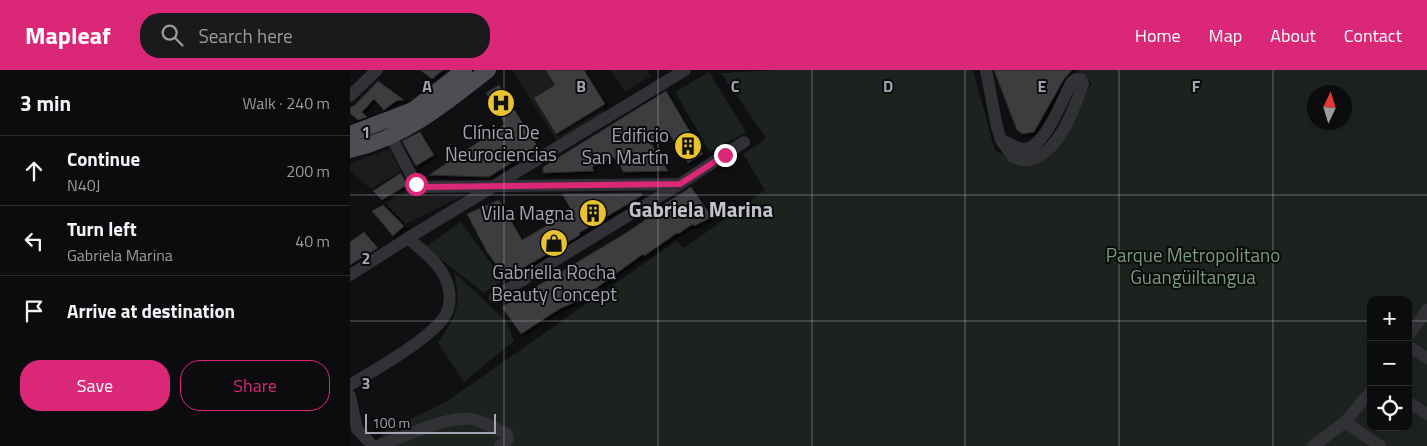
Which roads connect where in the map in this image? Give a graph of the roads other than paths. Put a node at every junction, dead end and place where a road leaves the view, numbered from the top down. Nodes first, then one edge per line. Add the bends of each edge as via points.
1 (377, 70) edge
2 (464, 70) edge
3 (488, 70) edge
4 (685, 70) edge
5 (986, 70) edge
6 (350, 96) edge
7 (350, 134) edge
8 (386, 139) junction
9 (1002, 140) junction
10 (744, 142) dead end
11 (350, 150) edge
12 (350, 157) edge
13 (680, 184) junction
14 (497, 185) junction
15 (408, 238) junction
16 (350, 275) edge
17 (495, 297) dead end
18 (1427, 310) edge
19 (1412, 331) edge
20 (1412, 349) edge
21 (1427, 358) edge
22 (350, 385) edge
23 (350, 396) edge
24 (1367, 396) edge
25 (1412, 405) edge
26 (1427, 414) edge
27 (1345, 422) junction
28 (373, 446) edge
29 (377, 446) edge
30 (500, 446) edge
31 (1313, 446) edge
32 (1380, 446) edge

1 - 6 street
2 - 7 main road via 413,110
3 - 8 main road via 431,115
4 - 14 street
5 - 9 street
8 - 11 main road
8 - 12 main road via 368,152
8 - 14 street via 418,186
9 - 9 street via 1013,158 1026,161 1046,150 1055,142 1070,115 1083,84 1081,79 1071,83 1041,140 1032,147 1022,149
10 - 13 street
13 - 14 street
13 - 17 street
14 - 15 street
15 - 16 street
15 - 22 street via 436,264 446,280 450,297 446,314 418,341
18 - 19 street
20 - 21 street
23 - 28 street via 357,429
24 - 27 street
25 - 26 street
27 - 31 street
27 - 32 street
29 - 30 street via 448,421 470,419 507,434 508,440

